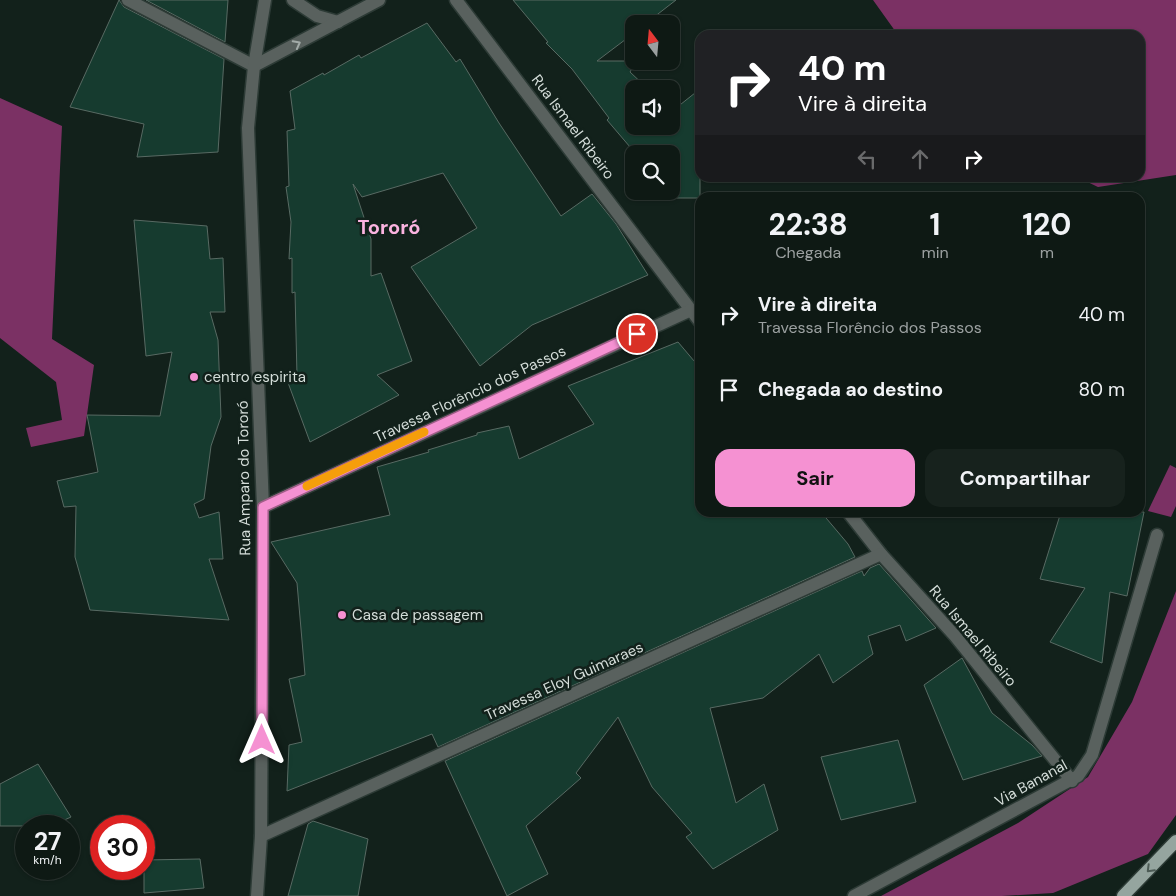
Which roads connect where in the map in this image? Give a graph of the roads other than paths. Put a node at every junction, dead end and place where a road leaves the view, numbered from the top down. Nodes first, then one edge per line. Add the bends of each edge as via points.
1 (128, 0) edge
2 (265, 0) edge
3 (293, 0) edge
4 (379, 0) edge
5 (456, 0) edge
6 (338, 22) junction
7 (254, 66) junction
8 (691, 310) junction
9 (695, 315) edge
10 (263, 507) junction
11 (852, 517) edge
12 (1157, 534) dead end
13 (881, 554) junction
14 (1072, 781) junction
15 (261, 836) junction
16 (1176, 841) edge
17 (257, 896) edge
18 (854, 896) edge
19 (1123, 896) edge

1 - 7 street
2 - 7 street, Rua Amparo do Tororó
3 - 6 street via 316,16
4 - 6 street
5 - 8 street, Rua Ismael Ribeiro
7 -> 6 street
7 - 10 street, Rua Amparo do Tororó via 248,128
8 - 9 street, Rua Ismael Ribeiro
8 - 10 street, Travessa Florêncio dos Passos
10 - 15 street, Rua Amparo do Tororó
11 - 13 street, Rua Ismael Ribeiro
12 - 14 street, Via Bananal via 1092,755
13 - 14 street, Rua Ismael Ribeiro via 955,636
13 - 15 street, Travessa Eloy Guimaraes
14 - 18 street, Via Bananal
15 - 17 street, Rua Amparo do Tororó
16 -> 19 main road

